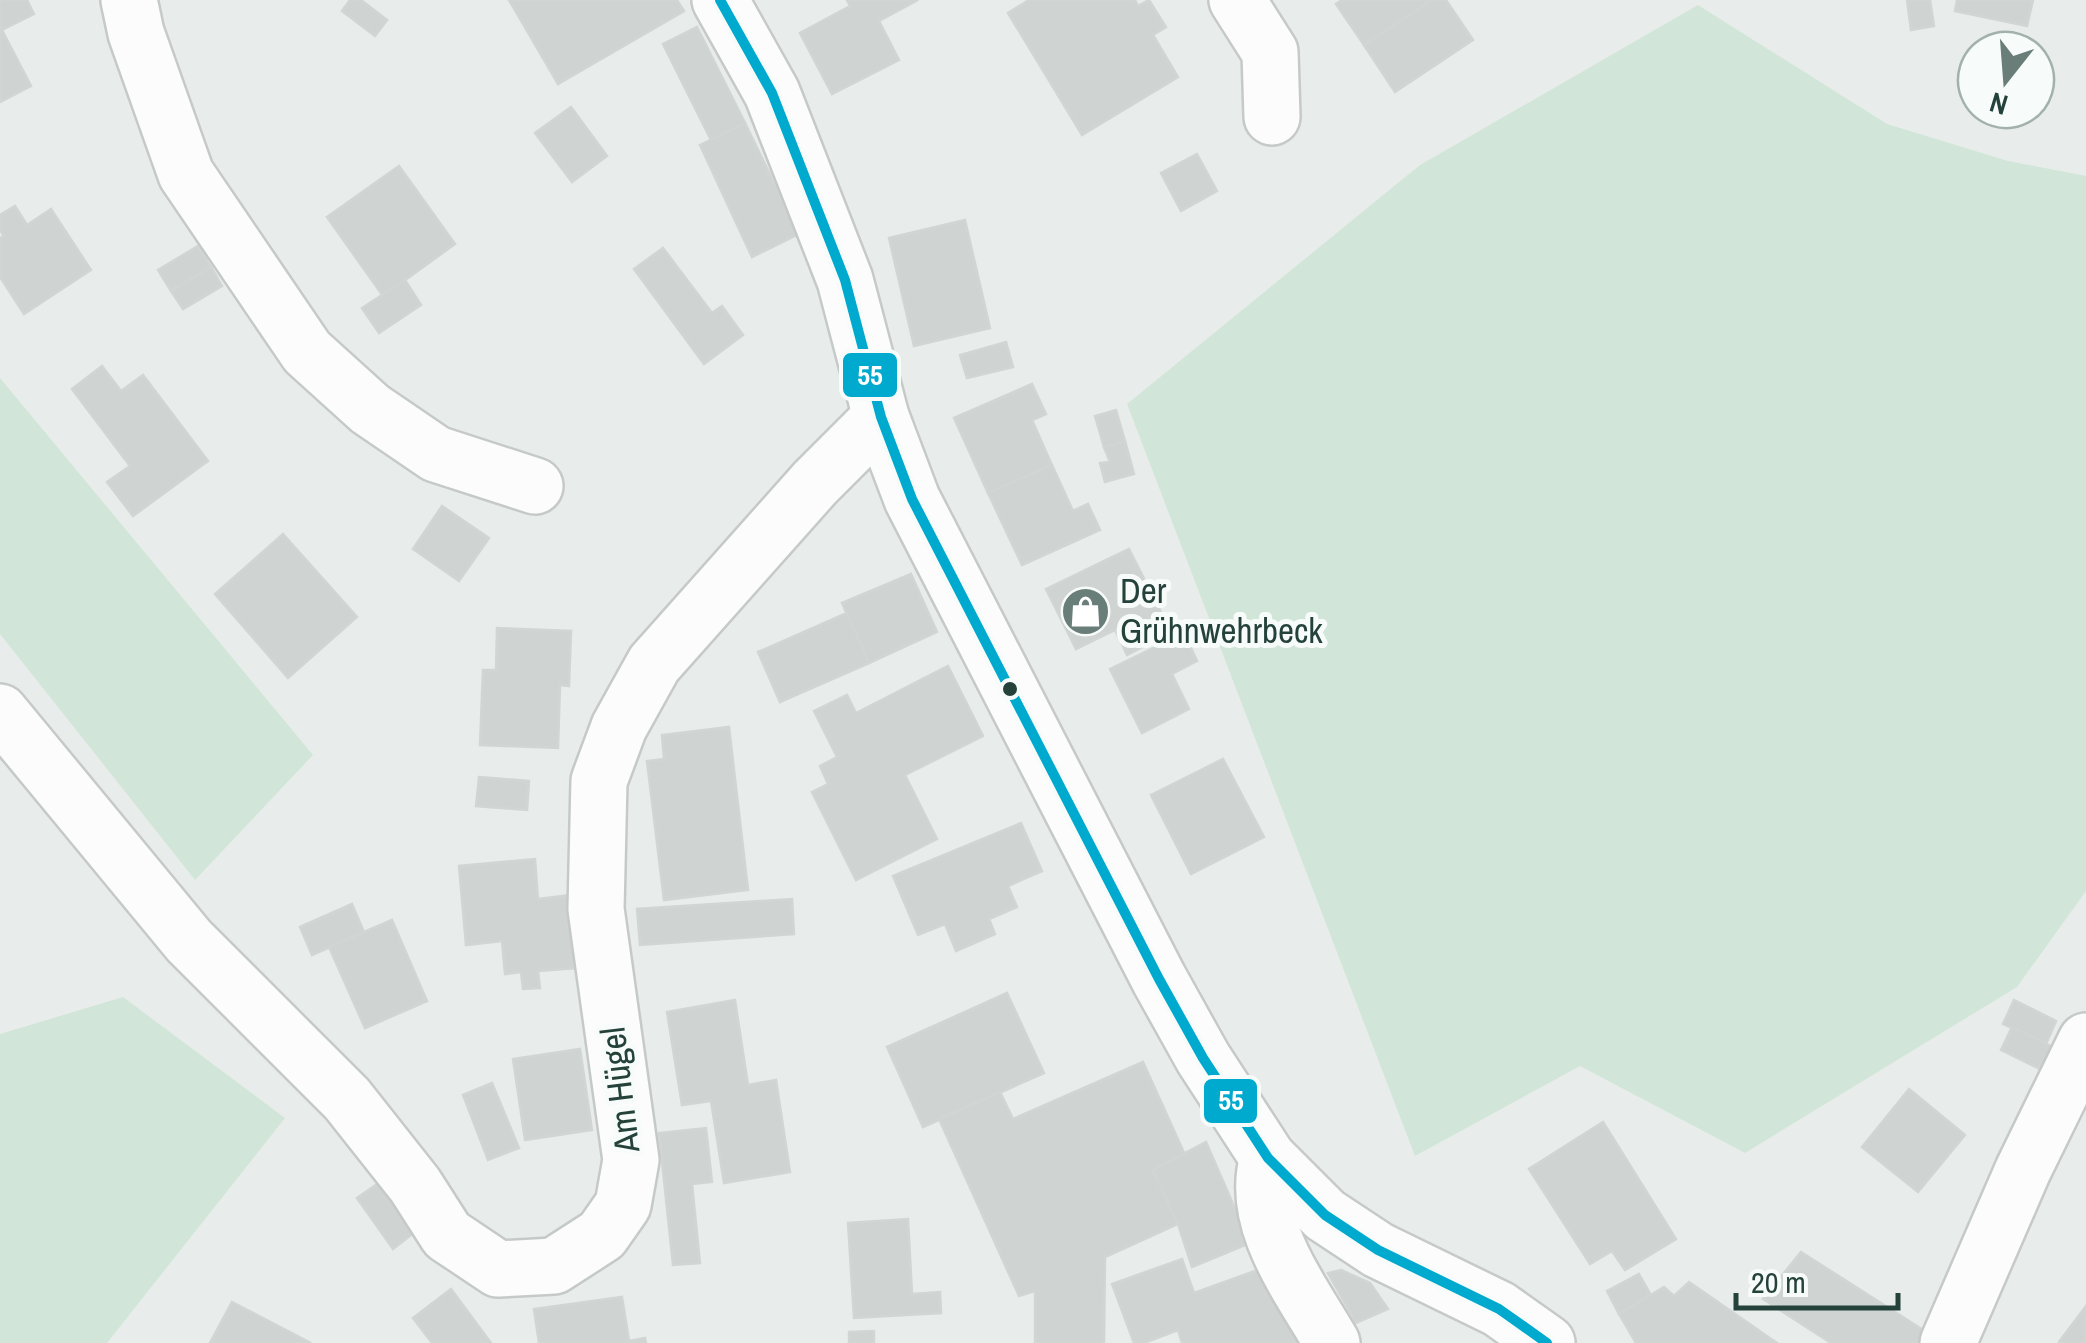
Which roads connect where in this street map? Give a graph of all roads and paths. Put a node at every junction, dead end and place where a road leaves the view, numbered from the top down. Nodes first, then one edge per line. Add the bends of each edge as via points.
1 (129, 0) edge
2 (720, 0) edge
3 (1238, 0) edge
4 (1272, 116) dead end
5 (880, 417) junction
6 (535, 486) dead end
7 (0, 712) edge
8 (2086, 1041) edge
9 (1268, 1158) junction
10 (1332, 1343) edge
11 (1547, 1343) edge
12 (1948, 1343) edge

1 - 6 street via 186,174 307,352 370,409 436,454
2 - 5 street via 772,93 846,280
3 - 4 street via 1270,52
5 - 7 street, Am Hügel via 654,664 612,745 599,781 596,908 631,1160 623,1205 602,1235 554,1266 498,1268 447,1235 347,1099 189,941
5 - 9 street via 912,499 1159,979
8 - 12 street
9 - 10 street via 1262,1205
9 - 11 street via 1325,1215

